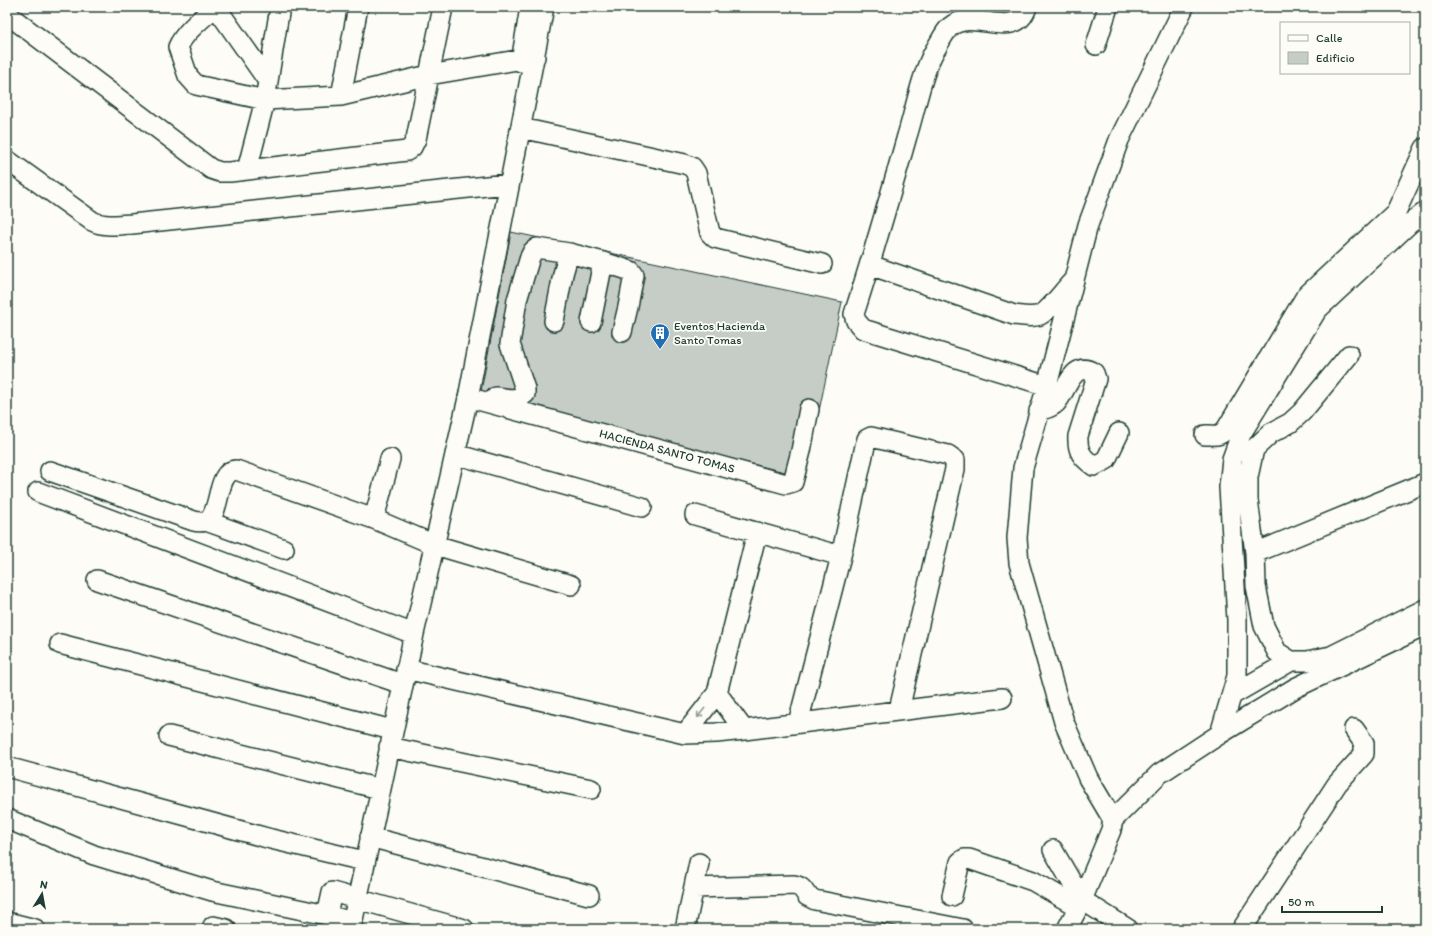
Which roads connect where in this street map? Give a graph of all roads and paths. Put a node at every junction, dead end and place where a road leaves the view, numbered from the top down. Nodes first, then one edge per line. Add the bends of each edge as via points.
1 (215, 7) edge
2 (280, 7) edge
3 (358, 7) edge
4 (443, 7) edge
5 (530, 7) edge
6 (544, 7) edge
7 (1027, 7) edge
8 (1108, 7) edge
9 (1184, 7) edge
10 (7, 14) edge
11 (1096, 45) dead end
12 (528, 58) junction
13 (429, 75) junction
14 (268, 81) junction
15 (341, 96) junction
16 (264, 100) junction
17 (521, 128) junction
18 (1425, 148) edge
19 (7, 160) edge
20 (247, 170) junction
21 (503, 185) junction
22 (1425, 212) edge
23 (1403, 218) junction
24 (569, 253) junction
25 (603, 262) junction
26 (822, 264) dead end
27 (870, 265) junction
28 (1074, 280) junction
29 (554, 321) dead end
30 (591, 322) dead end
31 (622, 332) dead end
32 (1349, 355) dead end
33 (1047, 386) junction
34 (469, 395) junction
35 (809, 409) dead end
36 (1039, 411) junction
37 (1119, 433) dead end
38 (1205, 434) dead end
39 (455, 454) junction
40 (390, 459) dead end
41 (50, 471) dead end
42 (1425, 484) edge
43 (38, 492) dead end
44 (642, 507) dead end
45 (695, 515) dead end
46 (374, 518) junction
47 (206, 521) junction
48 (757, 532) junction
49 (435, 545) junction
50 (284, 549) dead end
51 (1255, 553) junction
52 (841, 556) junction
53 (97, 580) dead end
54 (571, 585) dead end
55 (1425, 609) edge
56 (1425, 626) edge
57 (414, 634) junction
58 (60, 644) dead end
59 (1291, 661) junction
60 (404, 676) junction
61 (717, 693) junction
62 (1232, 695) junction
63 (1002, 698) dead end
64 (899, 710) junction
65 (798, 723) junction
66 (1354, 729) dead end
67 (744, 730) junction
68 (685, 734) junction
69 (1220, 734) junction
70 (169, 736) dead end
71 (391, 739) junction
72 (7, 767) edge
73 (380, 789) junction
74 (591, 789) dead end
75 (7, 818) edge
76 (1112, 820) junction
77 (370, 837) junction
78 (1053, 850) dead end
79 (364, 861) junction
80 (699, 863) dead end
81 (694, 888) junction
82 (589, 895) dead end
83 (952, 896) dead end
84 (357, 898) junction
85 (1080, 904) junction
86 (327, 915) junction
87 (7, 922) edge
88 (351, 925) edge
89 (35, 929) edge
90 (464, 929) edge
91 (685, 929) edge
92 (963, 929) edge
93 (1067, 929) edge
94 (1128, 929) edge
95 (1242, 929) edge

1 - 14 street
1 - 16 street via 185,35 178,47 188,76 196,85
2 - 14 street
3 - 15 street
4 - 13 street
5 - 12 street
6 - 12 street
7 - 27 street via 1025,14 1014,23 965,20 950,27 929,61
8 - 11 street
9 - 28 street via 1119,140 1088,226
10 - 20 street via 211,169 220,172
12 - 13 street
12 - 17 street
12 - 21 street
13 - 15 street
13 - 20 street via 416,139 407,151
14 - 16 street
15 - 16 street
16 - 20 street
17 - 21 street
17 - 26 street via 692,167 696,173 710,233 715,238
18 - 23 street
19 - 21 street via 92,221 110,225
21 - 34 street
22 - 23 street
23 - 38 street via 1306,296 1227,428 1222,434
23 - 62 street via 1317,310 1241,434 1232,459 1229,487 1237,628 1237,676
24 - 25 street
24 - 29 street
24 - 34 street via 537,248 530,257 517,300 510,344 525,394 515,400
25 - 30 street
25 - 31 street via 631,271 634,275
27 - 28 street via 1014,315 1029,317 1040,315 1049,308
27 - 33 street via 854,314 856,322 862,328
28 - 33 street
32 - 51 street via 1302,412 1290,423 1271,433 1254,449 1248,477 1248,492
33 - 36 street
34 - 35 street, HACIENDA SANTO TOMAS via 478,400 786,484 793,482
34 - 39 street
36 - 37 street via 1057,401 1078,371 1089,369 1096,379 1078,436 1080,452 1085,460 1094,466 1106,460
36 - 76 street via 1023,468 1017,538 1019,563 1064,722 1088,778
39 - 44 street
39 - 49 street
40 - 46 street
41 - 47 street via 194,521
42 - 51 street
43 - 57 street
45 - 48 street
46 - 47 street via 236,470 229,472 224,478 212,515
46 - 49 street
47 - 50 street
48 - 52 street
48 - 61 street
49 - 54 street
49 - 57 street
51 - 59 street via 1256,586 1264,626 1277,652
52 - 64 street via 868,439 871,437 948,455 955,460
52 - 65 street
53 - 60 street
55 - 59 street via 1331,656
56 - 69 street via 1295,688
57 - 60 street
58 - 71 street
59 - 62 street
60 - 68 street
60 - 71 street
61 - 67 street
61 -> 68 street
62 - 69 street
63 - 64 street
64 - 65 street
65 - 67 street
66 - 95 street via 1364,743 1364,754 1337,784
67 - 68 street
69 - 76 street via 1159,774
70 - 73 street
71 - 73 street
71 - 74 street
72 - 79 street via 271,839
73 - 77 street
75 - 86 street via 94,856 212,891
76 - 85 street via 1111,830
77 - 79 street
77 - 82 street
78 - 85 street
79 - 84 street
80 - 81 street
81 - 91 street
81 - 92 street via 793,885 799,886 807,896 815,900
83 - 85 street via 960,862 969,859 1033,881
84 - 86 street via 332,892
84 - 88 street
84 - 90 street
85 - 93 street
85 - 94 street
86 - 88 street
87 - 89 street

